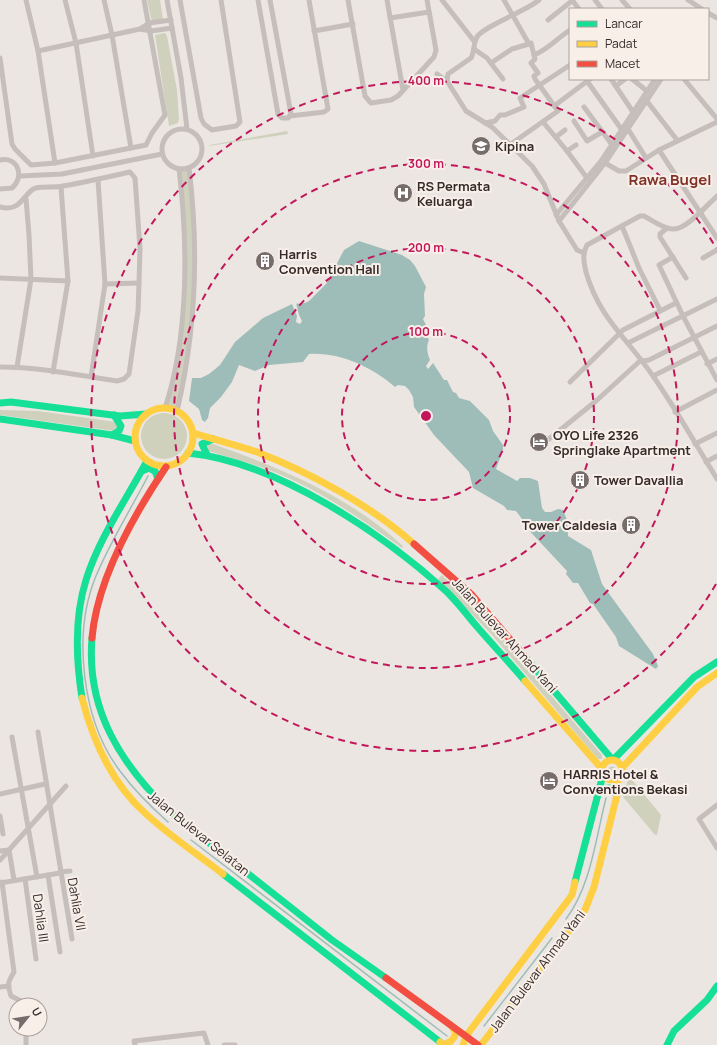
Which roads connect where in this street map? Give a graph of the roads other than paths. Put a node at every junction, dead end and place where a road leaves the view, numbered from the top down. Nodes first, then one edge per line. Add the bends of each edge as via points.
1 (26, 0) edge
2 (64, 0) edge
3 (104, 0) edge
4 (144, 0) edge
5 (167, 0) edge
6 (180, 0) edge
7 (221, 0) edge
8 (258, 0) edge
9 (270, 0) edge
10 (309, 0) edge
11 (348, 0) edge
12 (387, 0) edge
13 (427, 0) edge
14 (442, 0) edge
15 (504, 0) edge
16 (539, 0) edge
17 (572, 0) edge
18 (595, 0) edge
19 (622, 0) edge
20 (688, 0) edge
21 (578, 8) edge
22 (601, 8) edge
23 (629, 8) edge
24 (700, 8) edge
25 (429, 12) junction
26 (513, 16) junction
27 (390, 18) junction
28 (171, 20) junction
29 (548, 20) dead end
30 (149, 23) junction
31 (353, 24) junction
32 (172, 28) junction
33 (140, 29) junction
34 (151, 31) junction
35 (314, 31) junction
36 (569, 31) edge
37 (112, 35) junction
38 (76, 42) junction
39 (474, 42) junction
40 (529, 44) junction
41 (474, 49) junction
42 (38, 50) junction
43 (534, 55) junction
44 (0, 58) edge
45 (491, 63) junction
46 (569, 66) edge
47 (437, 74) dead end
48 (503, 79) dead end
49 (589, 80) edge
50 (612, 80) edge
51 (624, 80) edge
52 (633, 80) edge
53 (657, 80) edge
54 (657, 80) edge
55 (685, 80) edge
56 (447, 81) junction
57 (540, 86) junction
58 (616, 86) junction
59 (404, 90) junction
60 (647, 91) junction
61 (646, 100) junction
62 (554, 106) junction
63 (584, 107) dead end
64 (633, 112) junction
65 (290, 116) junction
66 (717, 121) edge
67 (543, 122) junction
68 (574, 122) dead end
69 (485, 123) junction
70 (187, 129) junction
71 (628, 129) junction
72 (565, 130) dead end
73 (622, 130) junction
74 (602, 132) junction
75 (556, 137) junction
76 (677, 140) junction
77 (511, 144) junction
78 (576, 145) dead end
79 (614, 146) junction
80 (132, 148) junction
81 (659, 150) junction
82 (568, 151) junction
83 (162, 154) junction
84 (94, 156) junction
85 (646, 158) junction
86 (0, 160) edge
87 (55, 163) junction
88 (605, 163) junction
89 (189, 168) junction
90 (179, 169) junction
91 (20, 176) junction
92 (587, 178) junction
93 (98, 180) junction
94 (61, 186) junction
95 (0, 189) edge
96 (717, 196) edge
97 (26, 199) junction
98 (0, 207) edge
99 (700, 211) junction
100 (556, 215) junction
101 (559, 222) junction
102 (622, 226) junction
103 (667, 228) junction
104 (717, 238) edge
105 (717, 250) edge
106 (584, 253) junction
107 (673, 257) junction
108 (703, 258) dead end
109 (0, 278) edge
110 (686, 278) dead end
111 (31, 279) junction
112 (68, 281) junction
113 (140, 283) junction
114 (105, 284) junction
115 (717, 299) edge
116 (676, 303) junction
117 (660, 310) junction
118 (683, 316) junction
119 (717, 326) edge
120 (619, 334) junction
121 (694, 338) junction
122 (628, 343) junction
123 (701, 352) junction
124 (717, 359) edge
125 (642, 361) junction
126 (707, 364) junction
127 (0, 367) edge
128 (17, 367) junction
129 (53, 372) junction
130 (654, 376) junction
131 (92, 377) junction
132 (717, 380) edge
133 (570, 382) dead end
134 (717, 390) edge
135 (0, 402) edge
136 (165, 408) junction
137 (177, 411) junction
138 (675, 412) junction
139 (146, 414) junction
140 (114, 415) junction
141 (0, 419) edge
142 (193, 433) junction
143 (717, 433) edge
144 (112, 435) junction
145 (213, 439) junction
146 (135, 441) junction
147 (544, 442) dead end
148 (695, 444) junction
149 (188, 453) junction
150 (207, 455) junction
151 (717, 456) edge
152 (147, 461) junction
153 (706, 462) junction
154 (166, 467) junction
155 (142, 471) junction
156 (158, 479) junction
157 (717, 479) edge
158 (717, 662) edge
159 (717, 672) edge
160 (38, 732) dead end
161 (12, 737) dead end
162 (613, 759) junction
163 (622, 768) junction
164 (602, 772) junction
165 (618, 778) junction
166 (45, 784) junction
167 (66, 786) dead end
168 (22, 789) junction
169 (599, 789) junction
170 (0, 794) edge
171 (617, 795) junction
172 (49, 805) junction
173 (717, 805) edge
174 (0, 816) edge
175 (28, 827) junction
176 (3, 834) dead end
177 (715, 841) edge
178 (717, 848) edge
179 (8, 850) junction
180 (0, 851) edge
181 (0, 860) edge
182 (70, 871) dead end
183 (60, 873) junction
184 (48, 875) junction
185 (37, 877) junction
186 (25, 879) junction
187 (14, 880) junction
188 (1, 882) edge
189 (72, 939) dead end
190 (60, 952) dead end
191 (36, 959) dead end
192 (9, 986) junction
193 (717, 986) edge
194 (0, 988) edge
195 (13, 997) edge
196 (451, 1025) junction
197 (470, 1029) junction
198 (466, 1036) junction
199 (486, 1038) junction
200 (442, 1043) edge
201 (135, 1045) edge
202 (208, 1045) edge
203 (224, 1045) edge
204 (235, 1045) edge
205 (463, 1045) edge
206 (478, 1045) edge
207 (481, 1045) edge
208 (667, 1045) edge

1 - 42 street
2 - 38 street
3 - 37 street
4 - 30 street
5 - 28 street
6 - 7 street via 200,118 212,130 236,126 240,122
8 - 65 street via 278,114 282,118
9 - 65 street
10 - 35 street
11 - 31 street
12 - 27 street
13 - 25 street
14 - 39 street
15 - 26 street
16 - 26 street
17 - 21 street
17 - 29 street
18 - 22 street
19 - 23 street
20 - 24 street
25 - 27 street
25 - 59 street via 436,54
26 - 39 street via 483,30
26 - 40 street
27 - 59 street
28 - 30 street
28 - 32 street
30 - 33 street
30 - 34 street
31 - 35 street
31 - 59 street via 366,99 371,103 392,100
32 - 34 street
32 - 70 street
33 - 34 street
33 - 37 street
34 - 80 street via 165,115 152,133 148,144
35 - 65 street via 328,109 324,112
36 - 43 street via 546,50
37 - 38 street
37 - 80 street
38 - 42 street
38 - 84 street
39 - 41 street
40 - 43 street via 531,43
40 - 45 street via 512,49
41 - 45 street
41 - 56 street via 471,58 448,74
42 - 87 street
43 - 57 street via 535,59 531,63 538,73 534,76
44 - 87 street via 13,147 31,164
45 - 48 street
46 - 57 street
47 - 56 street
49 - 62 street
49 - 73 street
50 - 58 street
51 - 58 street
52 - 60 street
53 - 60 street
54 - 61 street
55 - 66 street
56 - 69 street via 466,111
57 - 62 street
57 - 69 street via 520,98 524,107
58 - 64 street
60 - 64 street
61 - 71 street
61 - 76 street
62 - 67 street via 558,111
63 - 74 street
64 - 73 street
66 - 76 street
67 - 75 street
67 - 77 street
68 - 74 street via 587,141
69 - 77 street
70 - 83 street via 180,128 168,134 164,140
70 - 89 street via 197,135 202,150 198,162
71 - 79 street
71 - 85 street
72 - 75 street
73 - 79 street
74 - 79 street
75 - 82 street
76 - 81 street
77 - 100 street via 538,174
78 - 82 street
79 - 88 street
79 - 92 street
80 - 84 street
81 - 85 street
81 - 99 street via 672,173
82 - 92 street
83 - 90 street via 168,164
83 - 91 street via 62,174
84 - 87 street
85 - 88 street via 622,172
86 - 91 street via 13,162
88 - 101 street
89 - 90 street
89 - 137 street via 195,235 194,290 184,382
90 - 136 street via 183,198 184,280 176,368
91 - 95 street via 12,188
92 - 100 street
93 - 94 street
93 - 113 street via 130,172 135,178
93 - 114 street
94 - 97 street via 37,188 31,191
94 - 112 street
96 - 99 street
97 - 98 street via 9,208
97 - 111 street
99 - 103 street via 681,227
99 - 104 street
100 - 101 street
101 - 106 street via 577,250
102 - 103 street via 642,215
102 - 106 street via 587,245
102 - 117 street
103 - 107 street via 660,235
105 - 108 street
106 - 120 street via 591,288 603,313
107 - 110 street
107 - 116 street via 659,265
109 - 111 street
111 - 112 street
111 - 128 street
112 - 129 street
113 - 114 street
113 - 131 street via 129,374 117,381
114 - 131 street
115 - 118 street
116 - 117 street
116 - 118 street
117 - 120 street
118 - 121 street
118 - 122 street
119 - 121 street
120 - 122 street
120 - 133 street
121 - 123 street
121 - 125 street
122 - 125 street
123 - 126 street
123 - 130 street
124 - 126 street
125 - 130 street
125 - 147 street
126 - 132 street
127 - 128 street
128 - 129 street
129 - 131 street
130 - 138 street
134 - 138 street
135 - 140 main road
136 - 137 main road
136 - 139 main road
137 - 142 main road via 190,424
138 - 148 street
139 - 140 main road
139 - 146 main road via 137,426
140 - 144 main road via 121,426 119,431
141 - 144 main road
142 - 145 main road, Jalan Bulevar Ahmad Yani
142 - 149 main road
143 - 148 street
144 - 146 main road
145 - 150 main road via 202,444
145 - 162 main road, Jalan Bulevar Ahmad Yani via 256,452 313,476 396,528 472,595
146 - 152 main road
148 - 153 street
149 - 150 main road, Jalan Bulevar Ahmad Yani
149 - 154 main road via 179,463
150 - 164 main road, Jalan Bulevar Ahmad Yani via 252,469 314,496 403,554 453,598
151 - 153 street
152 - 154 main road
152 - 155 main road, Jalan Bulevar Selatan
153 - 157 street
154 - 156 main road, Jalan Bulevar Selatan
155 - 156 main road via 149,468 155,471
155 - 200 main road, Jalan Bulevar Selatan via 87,576 78,624 80,691 89,726 106,764 145,814
156 - 196 main road, Jalan Bulevar Selatan via 106,574 93,618 91,646 96,701 112,740 132,773 170,812 332,940
158 - 162 main road via 694,677
159 - 163 main road via 697,687
160 - 166 street, Dahlia VII
161 - 168 street
162 - 163 main road via 620,763
162 - 164 main road via 605,762
163 - 165 main road via 622,774
164 - 165 main road via 609,780
164 - 169 main road, Jalan Bulevar Ahmad Yani
165 - 171 main road, Jalan Bulevar Ahmad Yani
166 - 168 street
166 - 172 street, Dahlia VII
167 - 172 street
168 - 170 street
168 - 175 street
169 - 171 main road via 610,788
169 - 197 main road, Jalan Bulevar Ahmad Yani via 572,894
171 - 199 main road, Jalan Bulevar Ahmad Yani via 594,888 585,910
172 - 175 street
172 - 183 street, Dahlia VII
173 - 177 street via 699,818
174 - 176 street
175 - 179 street
175 - 185 street
177 - 178 street
179 - 180 street
179 - 181 street
179 - 187 street
182 - 183 street
183 - 184 street
183 - 189 street, Dahlia VII
184 - 185 street
184 - 190 street
185 - 186 street
186 - 187 street
186 - 191 street, Dahlia III
187 - 188 street
188 - 192 street via 14,972 8,979
192 - 194 street
192 - 195 street
193 - 208 main road via 707,1000 674,1031
196 - 198 main road, Jalan Bulevar Selatan
196 - 200 main road via 456,1033 455,1037 449,1044
197 - 198 main road, Jalan Bulevar Ahmad Yani
197 - 199 main road via 474,1037 480,1040
198 - 205 main road, Jalan Bulevar Ahmad Yani
198 - 206 main road, Jalan Bulevar Selatan
199 - 207 main road, Jalan Bulevar Ahmad Yani
201 - 202 street via 134,1041 204,1033
203 - 204 street

